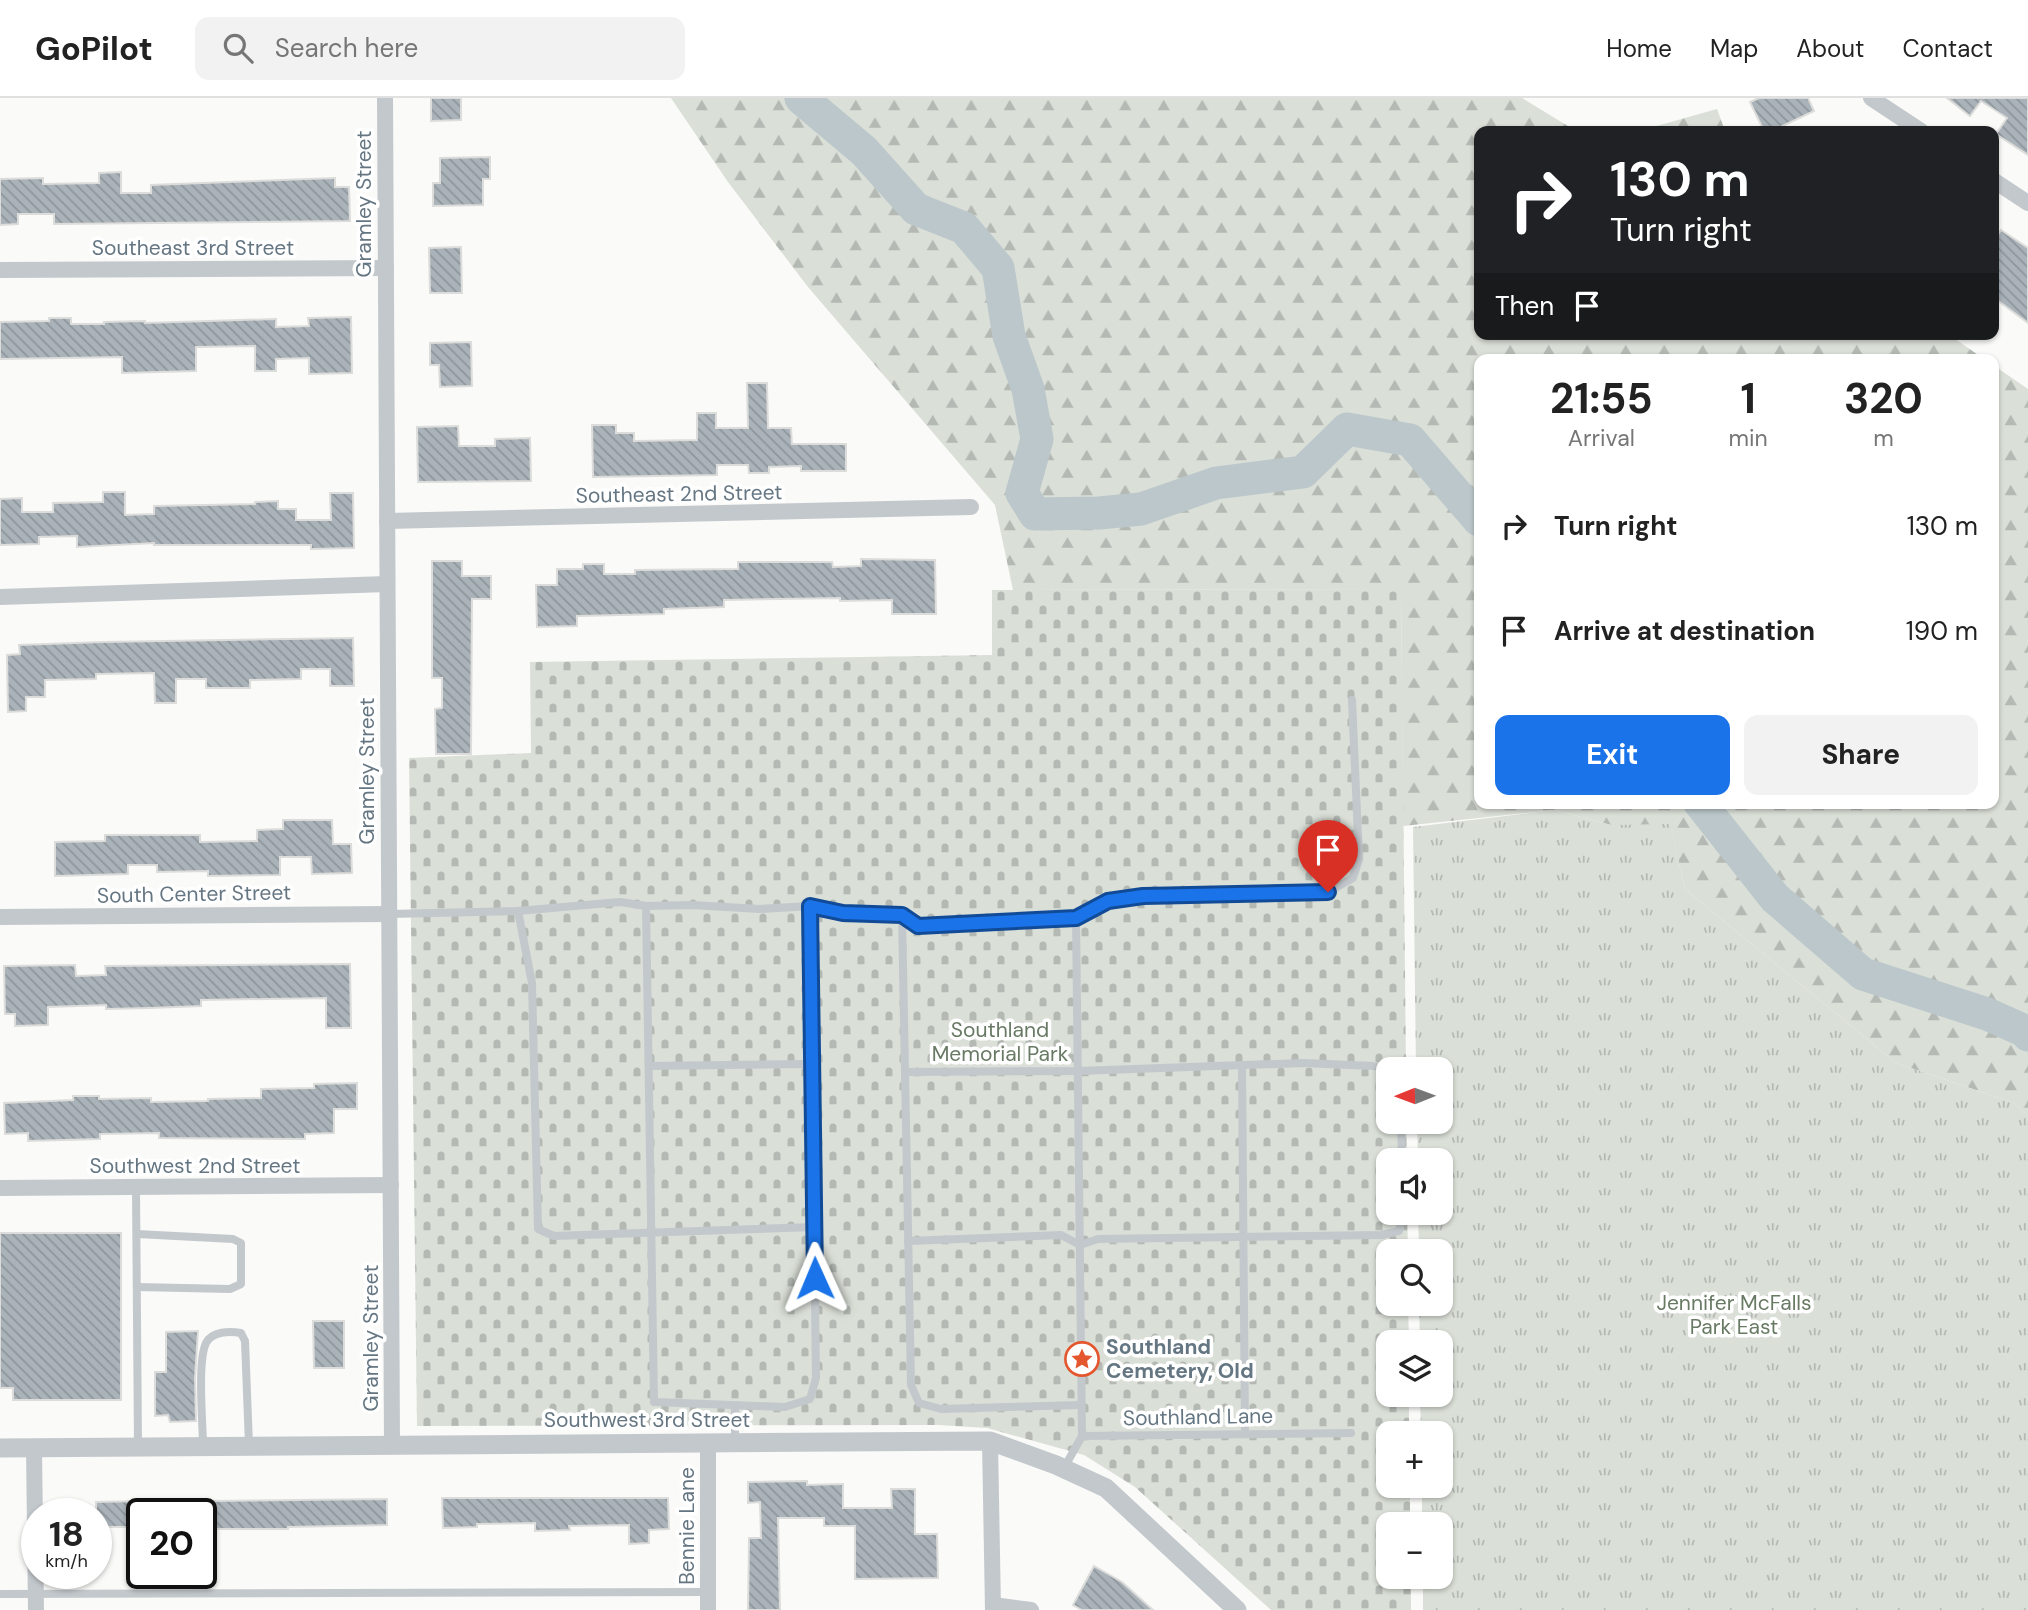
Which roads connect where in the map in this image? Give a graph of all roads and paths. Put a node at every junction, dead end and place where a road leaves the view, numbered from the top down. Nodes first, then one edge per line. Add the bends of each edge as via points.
1 (385, 98) edge
2 (1871, 98) edge
3 (1913, 126) edge
4 (1999, 184) edge
5 (2028, 203) edge
6 (386, 268) junction
7 (0, 270) edge
8 (971, 507) dead end
9 (387, 521) junction
10 (387, 584) junction
11 (0, 597) edge
12 (1352, 700) dead end
13 (646, 906) junction
14 (810, 906) junction
15 (518, 911) junction
16 (389, 914) junction
17 (902, 915) junction
18 (0, 917) edge
19 (1076, 918) junction
20 (812, 1064) junction
21 (1242, 1065) junction
22 (649, 1066) junction
23 (1376, 1067) edge
24 (1078, 1071) junction
25 (905, 1072) junction
26 (391, 1185) junction
27 (0, 1188) edge
28 (136, 1188) junction
29 (1400, 1225) edge
30 (814, 1227) junction
31 (651, 1232) junction
32 (137, 1234) junction
33 (1244, 1237) junction
34 (908, 1241) junction
35 (1080, 1245) junction
36 (137, 1287) junction
37 (1081, 1405) junction
38 (735, 1406) junction
39 (1351, 1433) dead end
40 (1245, 1434) junction
41 (1082, 1436) junction
42 (990, 1441) junction
43 (708, 1443) junction
44 (735, 1443) junction
45 (392, 1445) junction
46 (249, 1446) junction
47 (0, 1447) edge
48 (34, 1447) junction
49 (138, 1447) junction
50 (203, 1447) junction
51 (1064, 1468) junction
52 (708, 1592) junction
53 (0, 1594) edge
54 (36, 1602) edge
55 (993, 1608) edge
56 (708, 1610) edge
57 (1031, 1610) edge
58 (1237, 1610) edge

1 - 6 street, Gramley Street
2 - 3 street
4 - 5 street
6 - 7 street, Southeast 3rd Street
6 - 9 street, Gramley Street
8 - 9 street, Southeast 2nd Street
9 - 10 street, Gramley Street
10 - 11 street
10 - 16 street, Gramley Street
12 - 19 lane via 1359,859 1353,878 1328,892 1120,899
13 - 14 lane
13 - 15 lane via 620,902
13 - 22 lane
14 - 17 lane via 843,913
14 - 20 lane
15 - 16 lane
15 - 31 lane via 532,983 538,1229 554,1236
16 - 18 street, South Center Street
16 - 26 street, Gramley Street
17 - 19 lane via 918,926
17 - 25 lane
19 - 24 lane
20 - 22 lane
20 - 30 lane
21 - 23 lane
21 - 24 lane
21 - 33 lane
22 - 31 lane
24 - 25 lane
24 - 35 lane
25 - 34 lane
26 - 28 street, Southwest 2nd Street
26 - 45 street, Gramley Street
27 - 28 street, Southwest 2nd Street
28 - 32 lane
29 - 33 lane via 1399,1231 1381,1235
30 - 31 lane
30 - 38 lane via 816,1378 810,1399 785,1407
31 - 38 lane via 654,1402
32 - 36 lane
32 - 36 lane via 233,1239 241,1243 241,1284 230,1289
33 - 35 lane via 1098,1239
33 - 40 lane
34 - 35 lane via 1061,1235
34 - 37 lane via 911,1385 919,1402 941,1409
35 - 37 lane
36 - 49 lane
37 - 41 lane
38 - 44 lane
39 - 40 lane, Southland Lane
40 - 41 lane, Southland Lane
41 - 51 lane
42 - 44 street, Southwest 3rd Street
42 - 51 street, Southwest 3rd Street
42 - 55 street
43 - 44 street, Southwest 3rd Street
43 - 45 street, Southwest 3rd Street
43 - 52 street, Bennie Lane
45 - 46 street, Southwest 3rd Street
46 - 50 street, Southwest 3rd Street
46 - 50 lane via 245,1341 231,1331 207,1341 203,1357
47 - 48 street, Southwest 3rd Street
48 - 49 street, Southwest 3rd Street
48 - 54 street
49 - 50 street, Southwest 3rd Street
51 - 58 street, Southwest 3rd Street via 1106,1488
52 - 54 lane
52 - 56 street, Bennie Lane
53 - 54 lane
55 - 57 street

